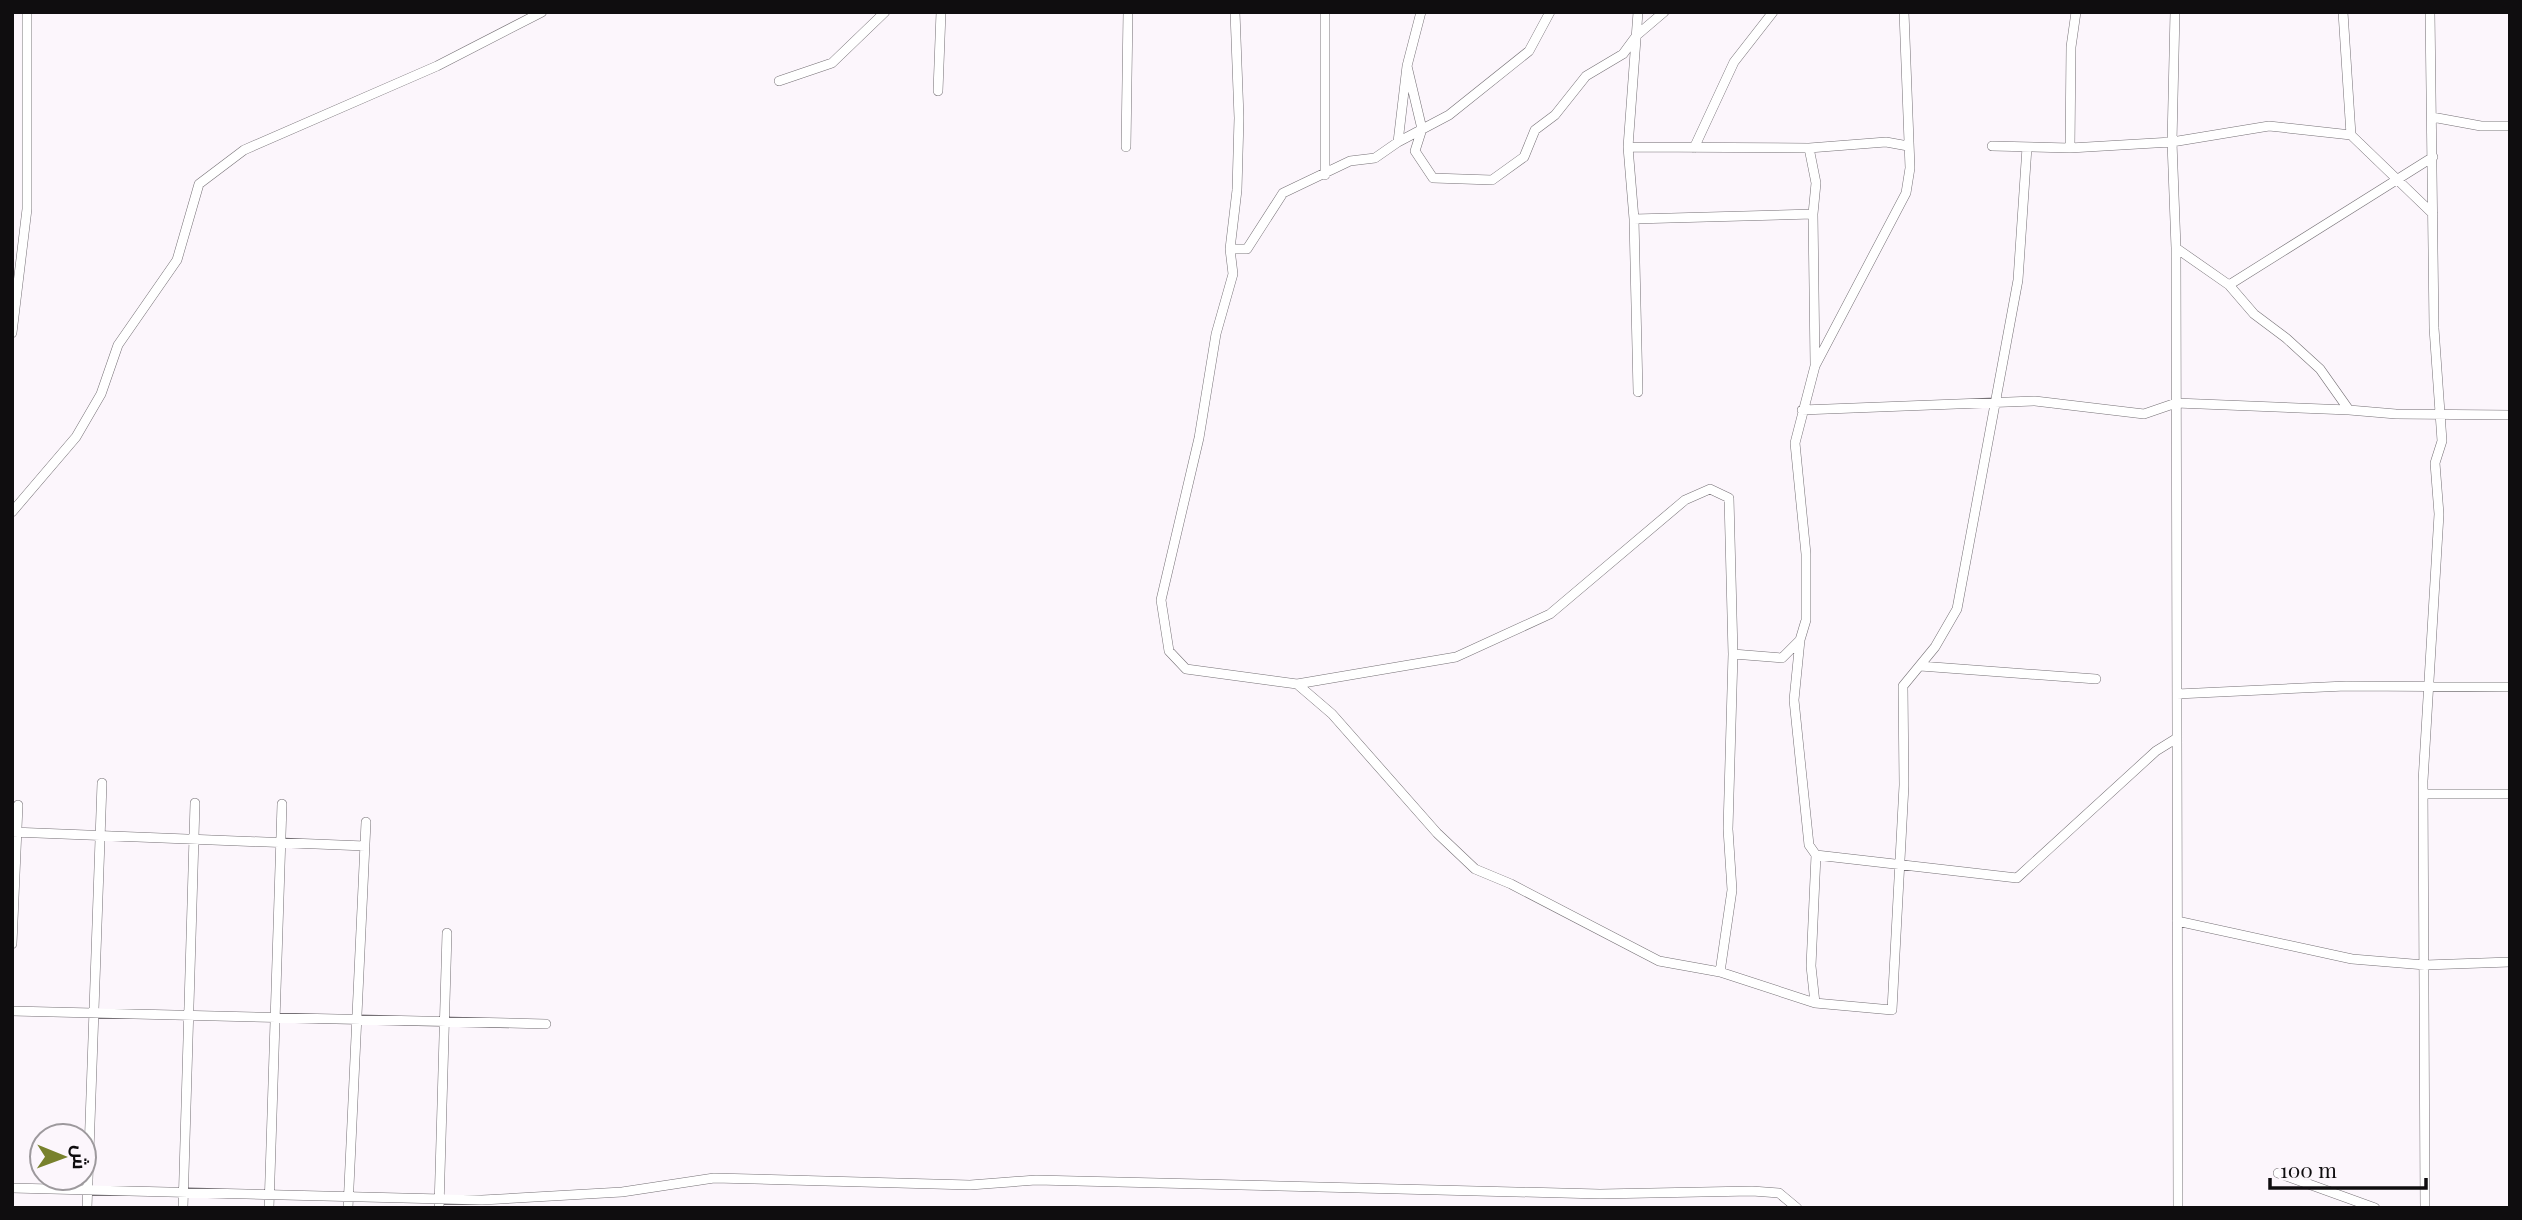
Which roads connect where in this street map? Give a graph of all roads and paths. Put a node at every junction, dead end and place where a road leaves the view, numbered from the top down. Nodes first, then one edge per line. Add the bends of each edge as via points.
1 (27, 12) edge
2 (542, 12) edge
3 (885, 12) edge
4 (941, 12) edge
5 (1128, 12) edge
6 (1235, 12) edge
7 (1325, 12) edge
8 (1421, 12) edge
9 (1550, 12) edge
10 (1638, 12) edge
11 (1664, 12) edge
12 (1773, 12) edge
13 (1904, 12) edge
14 (2076, 12) edge
15 (2175, 12) edge
16 (2343, 12) edge
17 (2430, 12) edge
18 (1637, 35) junction
19 (1407, 66) junction
20 (779, 81) dead end
21 (938, 91) dead end
22 (2432, 117) junction
23 (2510, 126) edge
24 (1422, 130) junction
25 (2351, 135) junction
26 (1398, 142) junction
27 (2172, 142) junction
28 (1908, 146) junction
29 (1992, 146) dead end
30 (1126, 147) dead end
31 (1628, 147) junction
32 (2027, 147) junction
33 (1694, 148) junction
34 (1810, 148) junction
35 (2070, 148) junction
36 (2433, 157) junction
37 (1325, 175) junction
38 (2395, 180) junction
39 (1813, 214) junction
40 (2433, 214) junction
41 (1634, 219) junction
42 (1230, 248) junction
43 (2176, 248) junction
44 (2230, 285) junction
45 (12, 334) edge
46 (1815, 366) junction
47 (1638, 392) dead end
48 (1994, 401) junction
49 (2176, 403) junction
50 (1802, 410) junction
51 (2349, 410) junction
52 (2440, 415) junction
53 (2510, 415) edge
54 (12, 512) edge
55 (1800, 640) junction
56 (1732, 654) junction
57 (1920, 666) junction
58 (2096, 679) dead end
59 (1297, 684) junction
60 (2428, 686) junction
61 (2510, 687) edge
62 (2177, 694) junction
63 (2177, 738) junction
64 (102, 783) dead end
65 (2423, 794) junction
66 (2510, 794) edge
67 (195, 803) dead end
68 (282, 804) dead end
69 (18, 805) dead end
70 (366, 822) dead end
71 (15, 832) edge
72 (100, 834) junction
73 (194, 838) junction
74 (281, 842) junction
75 (365, 846) junction
76 (1815, 855) junction
77 (1898, 866) junction
78 (2177, 921) junction
79 (447, 933) dead end
80 (12, 944) edge
81 (2510, 962) edge
82 (2425, 965) junction
83 (1720, 972) junction
84 (1815, 1003) junction
85 (12, 1012) edge
86 (94, 1013) junction
87 (188, 1015) junction
88 (276, 1017) junction
89 (358, 1019) junction
90 (446, 1022) junction
91 (546, 1024) dead end
92 (90, 1122) edge
93 (2278, 1173) dead end
94 (98, 1191) edge
95 (183, 1193) junction
96 (270, 1195) junction
97 (348, 1197) junction
98 (439, 1203) edge
99 (183, 1208) edge
100 (269, 1208) edge
101 (348, 1208) edge
102 (1797, 1208) edge
103 (2178, 1208) edge
104 (2375, 1208) edge
105 (2425, 1208) edge

1 - 45 street via 27,209
2 - 54 street via 437,66 244,150 199,184 177,260 118,345 101,394 76,437
3 - 20 street via 832,63
4 - 21 street
5 - 30 street
6 - 42 street via 1237,190
7 - 37 street
8 - 19 street
9 - 24 street via 1528,51 1449,115
10 - 18 street
11 - 18 street
12 - 33 street via 1734,62
13 - 28 street
14 - 35 street
15 - 27 street
16 - 25 street
17 - 22 street
18 - 24 street via 1623,54 1586,76 1555,115 1535,130 1524,157 1492,180 1433,178 1415,151
18 - 31 street
19 - 24 street
19 - 26 street
22 - 23 street
22 - 36 street
24 - 26 street
25 - 27 street via 2269,126
25 - 38 street
26 - 37 street via 1375,158 1350,161
27 - 35 street
27 - 43 street
28 - 34 street via 1886,142
28 - 46 street via 1906,193
29 - 32 street
31 - 33 street
31 - 41 street
32 - 35 street
32 - 48 street via 2018,280
33 - 34 street
34 - 39 street via 1816,183
36 - 38 street
36 - 40 street
37 - 42 street via 1283,193 1247,249
38 - 40 street
38 - 44 street
39 - 41 street
39 - 46 street
40 - 52 street
41 - 47 street
42 - 59 street via 1233,274 1216,334 1199,438 1161,600 1169,651 1186,669
43 - 44 street
43 - 49 street
44 - 51 street via 2254,314 2320,369
46 - 50 street
48 - 49 street via 2035,401 2144,414
48 - 50 street
48 - 57 street via 1956,609
49 - 51 street
49 - 62 street
50 - 55 street via 1795,443 1806,554 1806,620
51 - 52 street
52 - 53 street
52 - 60 street
55 - 56 street via 1782,658
55 - 76 street via 1794,700 1809,845
56 - 59 street via 1729,498 1710,489 1685,500 1550,614 1457,657
56 - 83 street via 1728,829 1732,890
57 - 58 street
57 - 77 street via 1903,686 1904,785
59 - 83 street via 1332,714 1437,833 1475,869 1659,961
60 - 61 street
60 - 62 street
60 - 65 street
62 - 63 street
63 - 77 street via 2156,751 2017,877
63 - 78 street
64 - 72 street
65 - 66 street
65 - 82 street
67 - 73 street
68 - 74 street
69 - 71 street
70 - 75 street
71 - 72 street
71 - 80 street
72 - 73 street
72 - 86 street
73 - 74 street
73 - 87 street
74 - 75 street
74 - 88 street
75 - 89 street
76 - 77 street
76 - 84 street via 1811,966
77 - 84 street via 1892,1010
78 - 82 street via 2351,959
78 - 103 street
79 - 90 street
81 - 82 street
82 - 105 street
83 - 84 street
85 - 86 street
86 - 87 street
86 - 92 street
87 - 88 street
87 - 95 street
88 - 89 street
88 - 96 street
89 - 90 street
89 - 97 street
90 - 91 street
90 - 98 street
93 - 104 street
94 - 95 street
95 - 96 street
95 - 99 street
96 - 97 street
96 - 100 street
97 - 98 street
97 - 101 street
98 - 102 street via 622,1192 714,1178 970,1185 1036,1180 1600,1194 1752,1191 1779,1193

